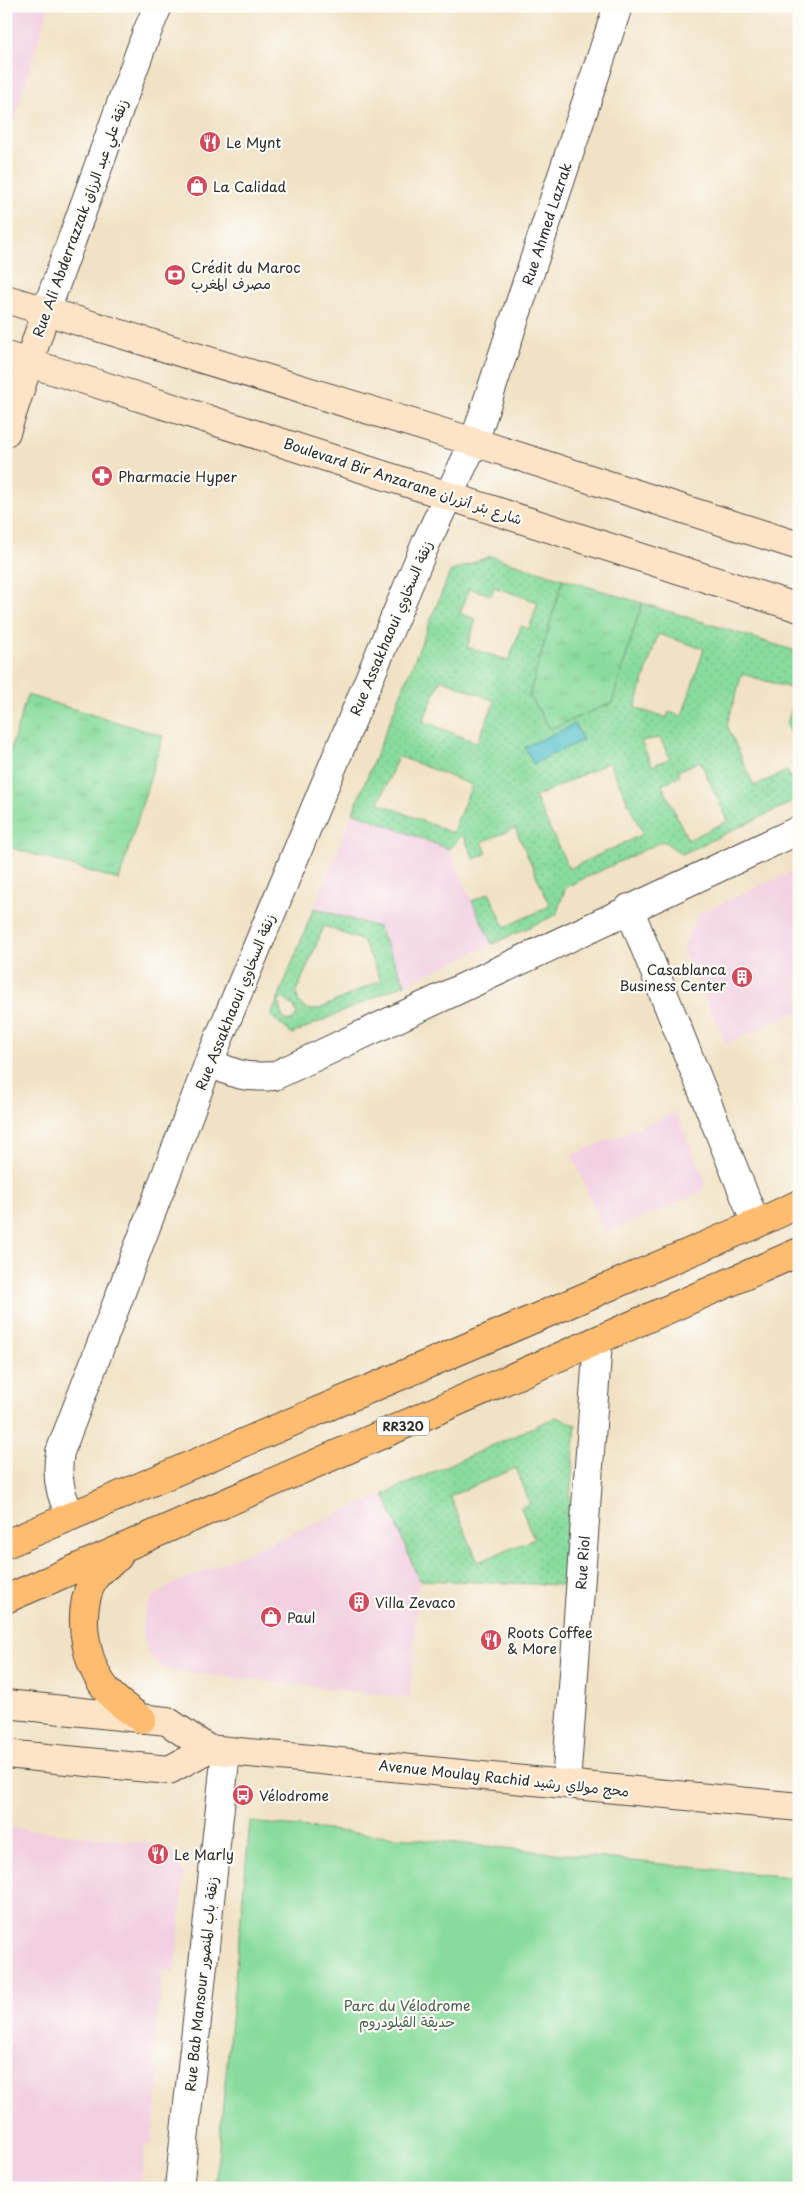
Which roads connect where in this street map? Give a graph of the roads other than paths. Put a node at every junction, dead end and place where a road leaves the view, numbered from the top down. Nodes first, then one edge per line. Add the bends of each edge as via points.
1 (158, 6) edge
2 (618, 6) edge
3 (6, 299) edge
4 (46, 311) junction
5 (18, 359) edge
6 (6, 432) edge
7 (474, 442) junction
8 (449, 496) junction
9 (799, 546) edge
10 (799, 608) edge
11 (799, 830) edge
12 (629, 908) junction
13 (209, 1062) junction
14 (799, 1204) edge
15 (756, 1224) junction
16 (799, 1252) edge
17 (598, 1340) junction
18 (72, 1516) junction
19 (139, 1541) junction
20 (6, 1544) edge
21 (6, 1599) edge
22 (6, 1704) edge
23 (142, 1719) junction
24 (217, 1750) junction
25 (6, 1754) edge
26 (566, 1784) junction
27 (799, 1807) edge
28 (179, 2188) edge

1 - 4 street, Rue Ali Abderrazzak زنقة علي عبد الرزاق
2 - 7 street, Rue Ahmed Lazrak
3 - 4 main road
4 - 5 main road, Rue Ali Abderrazzak زنقة علي عبد الرزاق
4 - 7 main road
5 - 6 main road, Rue Ali Abderrazzak زنقة علي عبد الرزاق
5 - 8 main road, Boulevard Bir Anzarane شارع بئر أنزران
7 - 8 street, Rue Ahmed Lazrak
7 - 9 main road
8 - 10 main road, Boulevard Bir Anzarane شارع بئر أنزران
8 - 13 street, Rue Assakhaoui زنقة السخاوي via 422,552
11 - 12 street
12 - 13 street via 274,1076 251,1078
12 - 15 street
13 - 18 street, Rue Assakhaoui زنقة السخاوي via 60,1452 59,1481
14 - 15 main road
15 - 18 main road
16 - 17 main road, RR320
17 - 19 main road, RR320
17 - 26 street, Rue Riol
18 - 20 main road
19 - 21 main road, RR320
19 - 23 main road via 98,1574 91,1584 84,1622 91,1661 103,1684 112,1696
22 - 23 main road, Avenue Moulay Rachid محج مولاي رشيد
23 - 24 main road, Avenue Moulay Rachid محج مولاي رشيد via 167,1721
24 - 25 main road via 169,1770
24 - 26 main road, Avenue Moulay Rachid محج مولاي رشيد
24 - 28 street, Rue Bab Mansour زنقة باب المنصور
26 - 27 main road, Avenue Moulay Rachid محج مولاي رشيد

